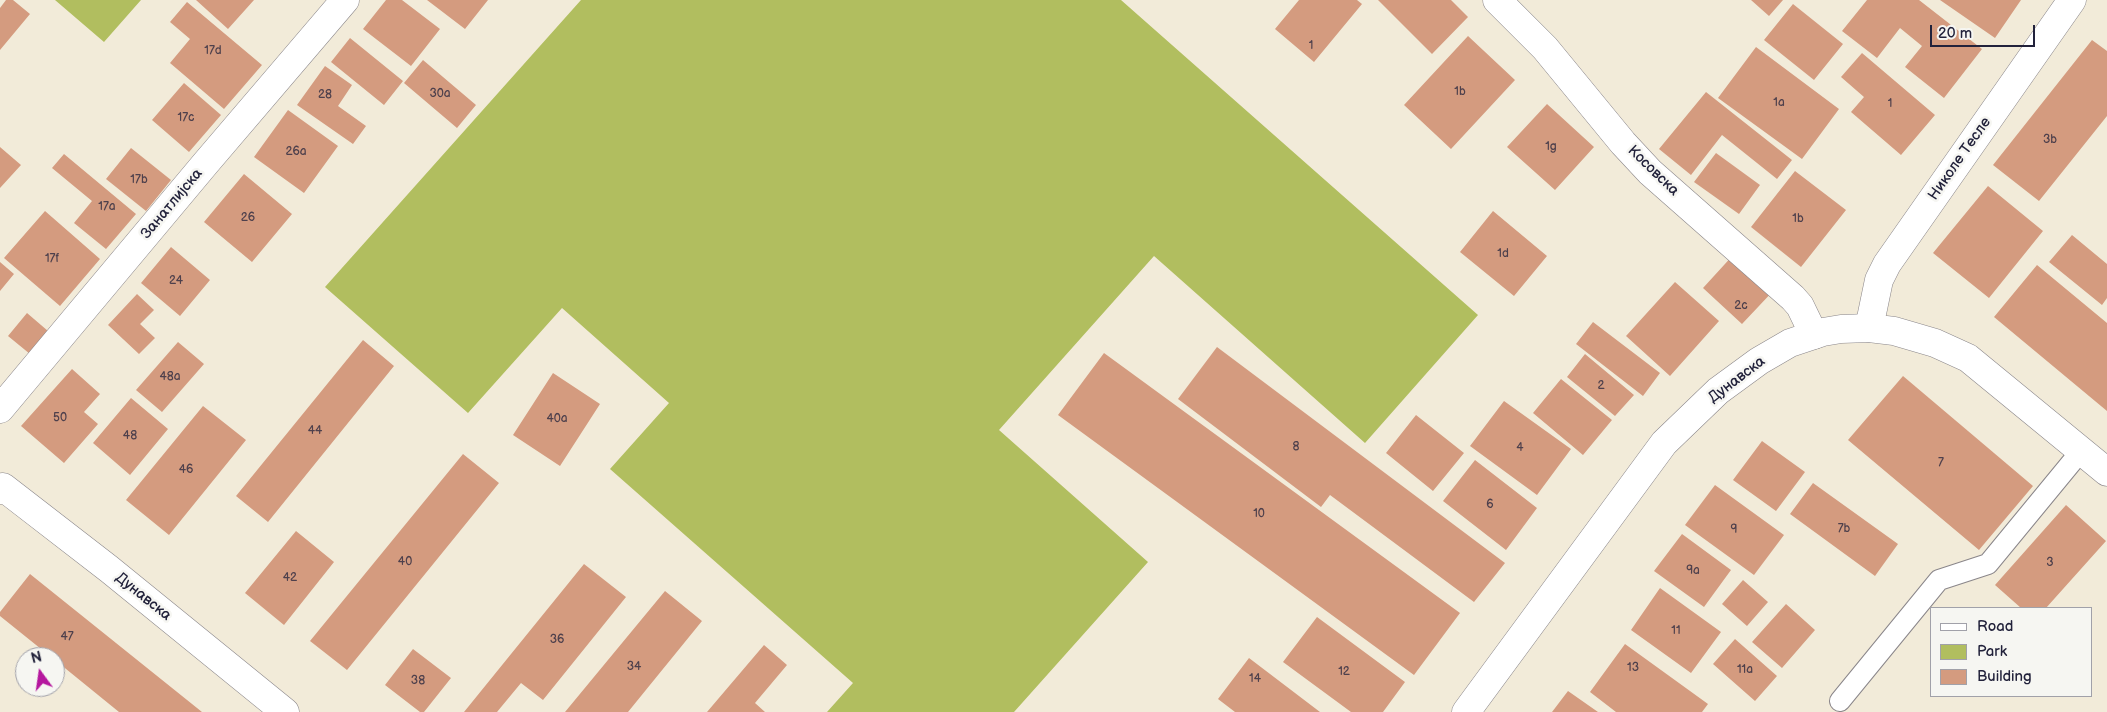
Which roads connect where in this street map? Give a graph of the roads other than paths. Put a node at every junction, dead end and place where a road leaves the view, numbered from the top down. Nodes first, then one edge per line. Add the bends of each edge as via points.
1 (346, 0) edge
2 (1497, 0) edge
3 (2072, 0) edge
4 (1869, 328) junction
5 (1814, 335) junction
6 (0, 409) edge
7 (2081, 451) junction
8 (2107, 472) edge
9 (1, 487) edge
10 (1840, 701) dead end
11 (285, 712) edge
12 (1466, 712) edge

1 - 6 street, Занатлијска
2 - 5 street, Косовска via 1545,48 1650,172 1793,298
3 - 4 street, Николе Тесле via 1887,264 1879,280
4 - 5 street, Дунавска via 1841,329
4 - 7 street, Дунавска via 1894,331 1935,343 1968,358
5 - 12 street, Дунавска via 1790,343 1758,362 1718,391 1664,443
7 - 8 street, Дунавска
7 - 10 lane via 1988,564 1940,580
9 - 11 street, Дунавска via 109,569

